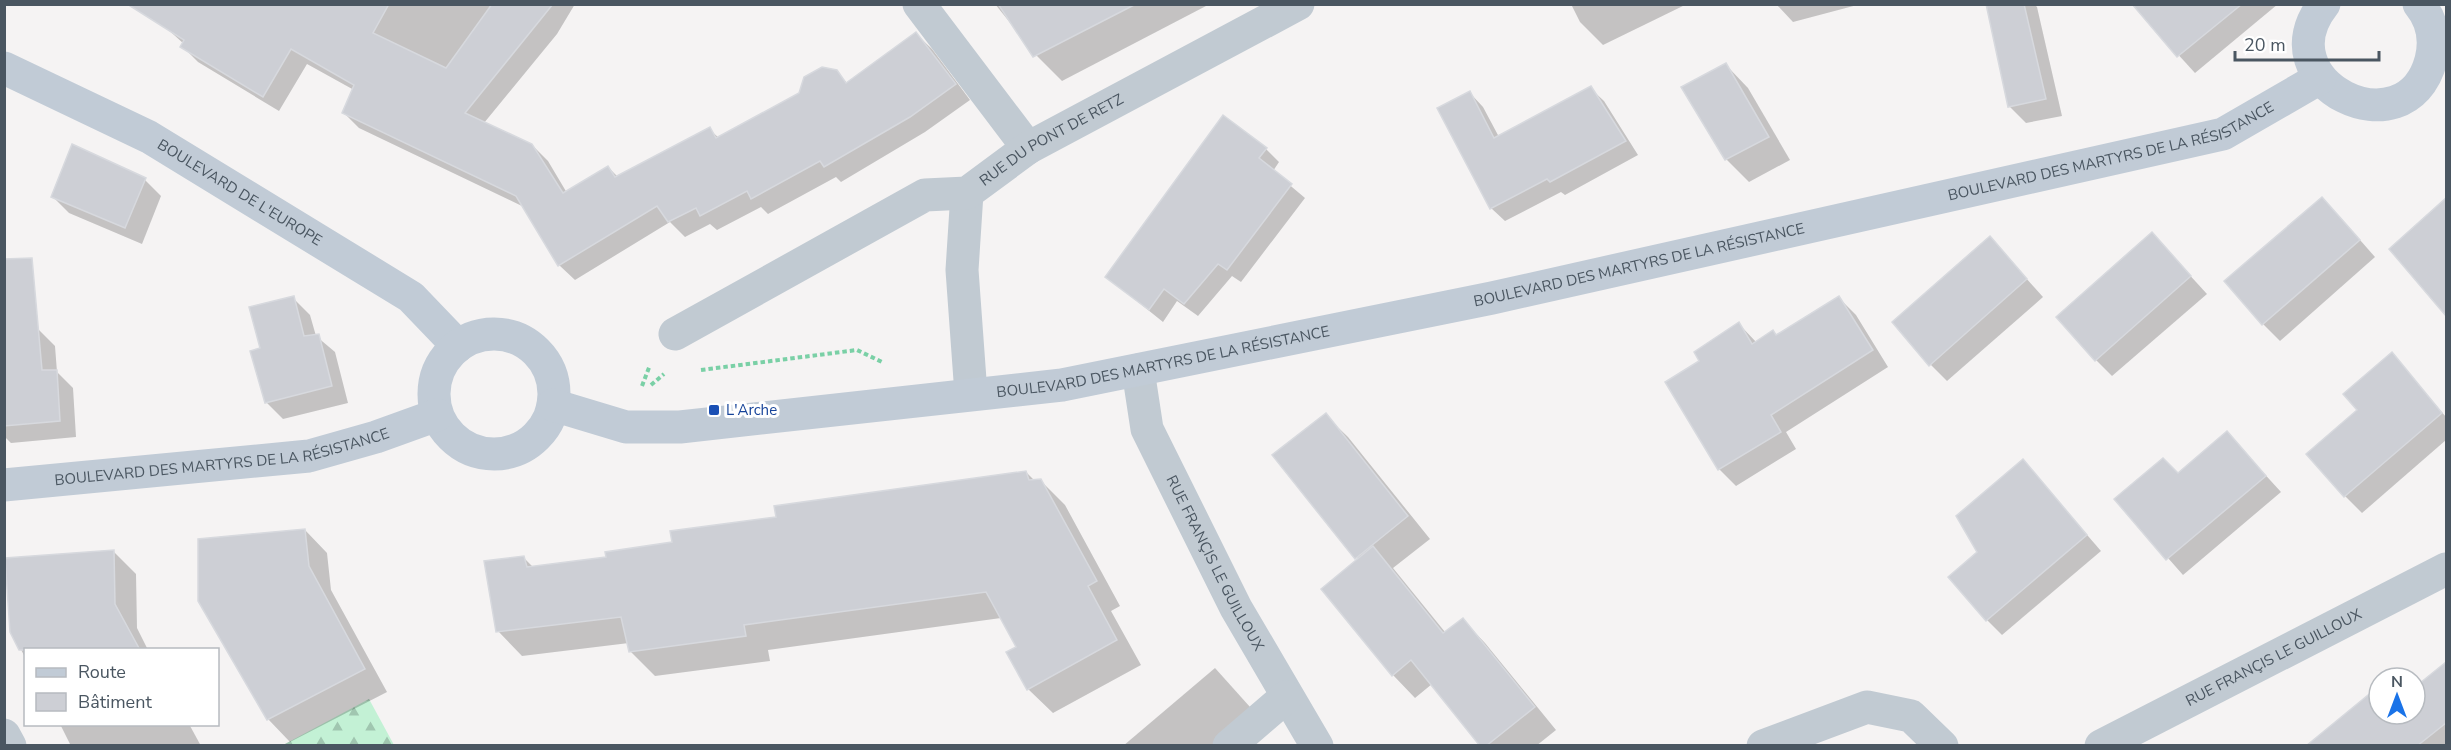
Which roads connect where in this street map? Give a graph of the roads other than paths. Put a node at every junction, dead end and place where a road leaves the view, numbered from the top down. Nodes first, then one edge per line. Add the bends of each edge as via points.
1 (919, 4) edge
2 (1298, 4) edge
3 (2324, 4) edge
4 (2430, 11) edge
5 (4, 68) edge
6 (2320, 78) junction
7 (2434, 78) edge
8 (1028, 148) junction
9 (967, 193) junction
10 (675, 334) road end
11 (458, 346) junction
12 (1138, 370) junction
13 (971, 394) junction
14 (553, 405) junction
15 (437, 415) junction
16 (4, 485) edge
17 (2446, 569) edge
18 (1287, 697) junction
19 (4, 735) edge
20 (10, 746) edge
21 (1229, 746) edge
22 (1317, 746) edge
23 (1763, 746) edge
24 (1942, 746) edge
25 (2101, 746) edge

1 - 8 street
2 - 8 street, RUE DU PONT DE RETZ
3 - 6 street via 2311,28 2310,45 2312,63
4 - 7 street via 2434,40 2429,68
5 - 11 street, BOULEVARD DE L'EUROPE via 149,137 411,297
6 - 7 street via 2345,99 2378,106
6 - 12 street, BOULEVARD DES MARTYRS DE LA RÉSISTANCE via 2223,134 1492,298
8 - 9 street, RUE DU PONT DE RETZ
9 - 10 street, RUE DU PONT DE RETZ via 925,195
9 - 13 street via 962,270
11 - 14 street via 476,336 497,334 517,338 547,366
11 - 15 street via 444,359 436,377 433,396
12 - 13 street, BOULEVARD DES MARTYRS DE LA RÉSISTANCE via 1062,385
12 - 18 street, RUE FRANÇIS LE GUILLOUX via 1148,429 1236,608
13 - 14 street, BOULEVARD DES MARTYRS DE LA RÉSISTANCE via 680,427 631,413
14 - 15 street via 546,424 534,439 499,454 479,452 461,444 446,432
15 - 16 street, BOULEVARD DES MARTYRS DE LA RÉSISTANCE via 309,456
17 - 25 street, RUE FRANÇIS LE GUILLOUX
18 - 21 street
18 - 22 street, RUE FRANÇIS LE GUILLOUX
19 - 20 street
23 - 24 street via 1867,707 1911,716

